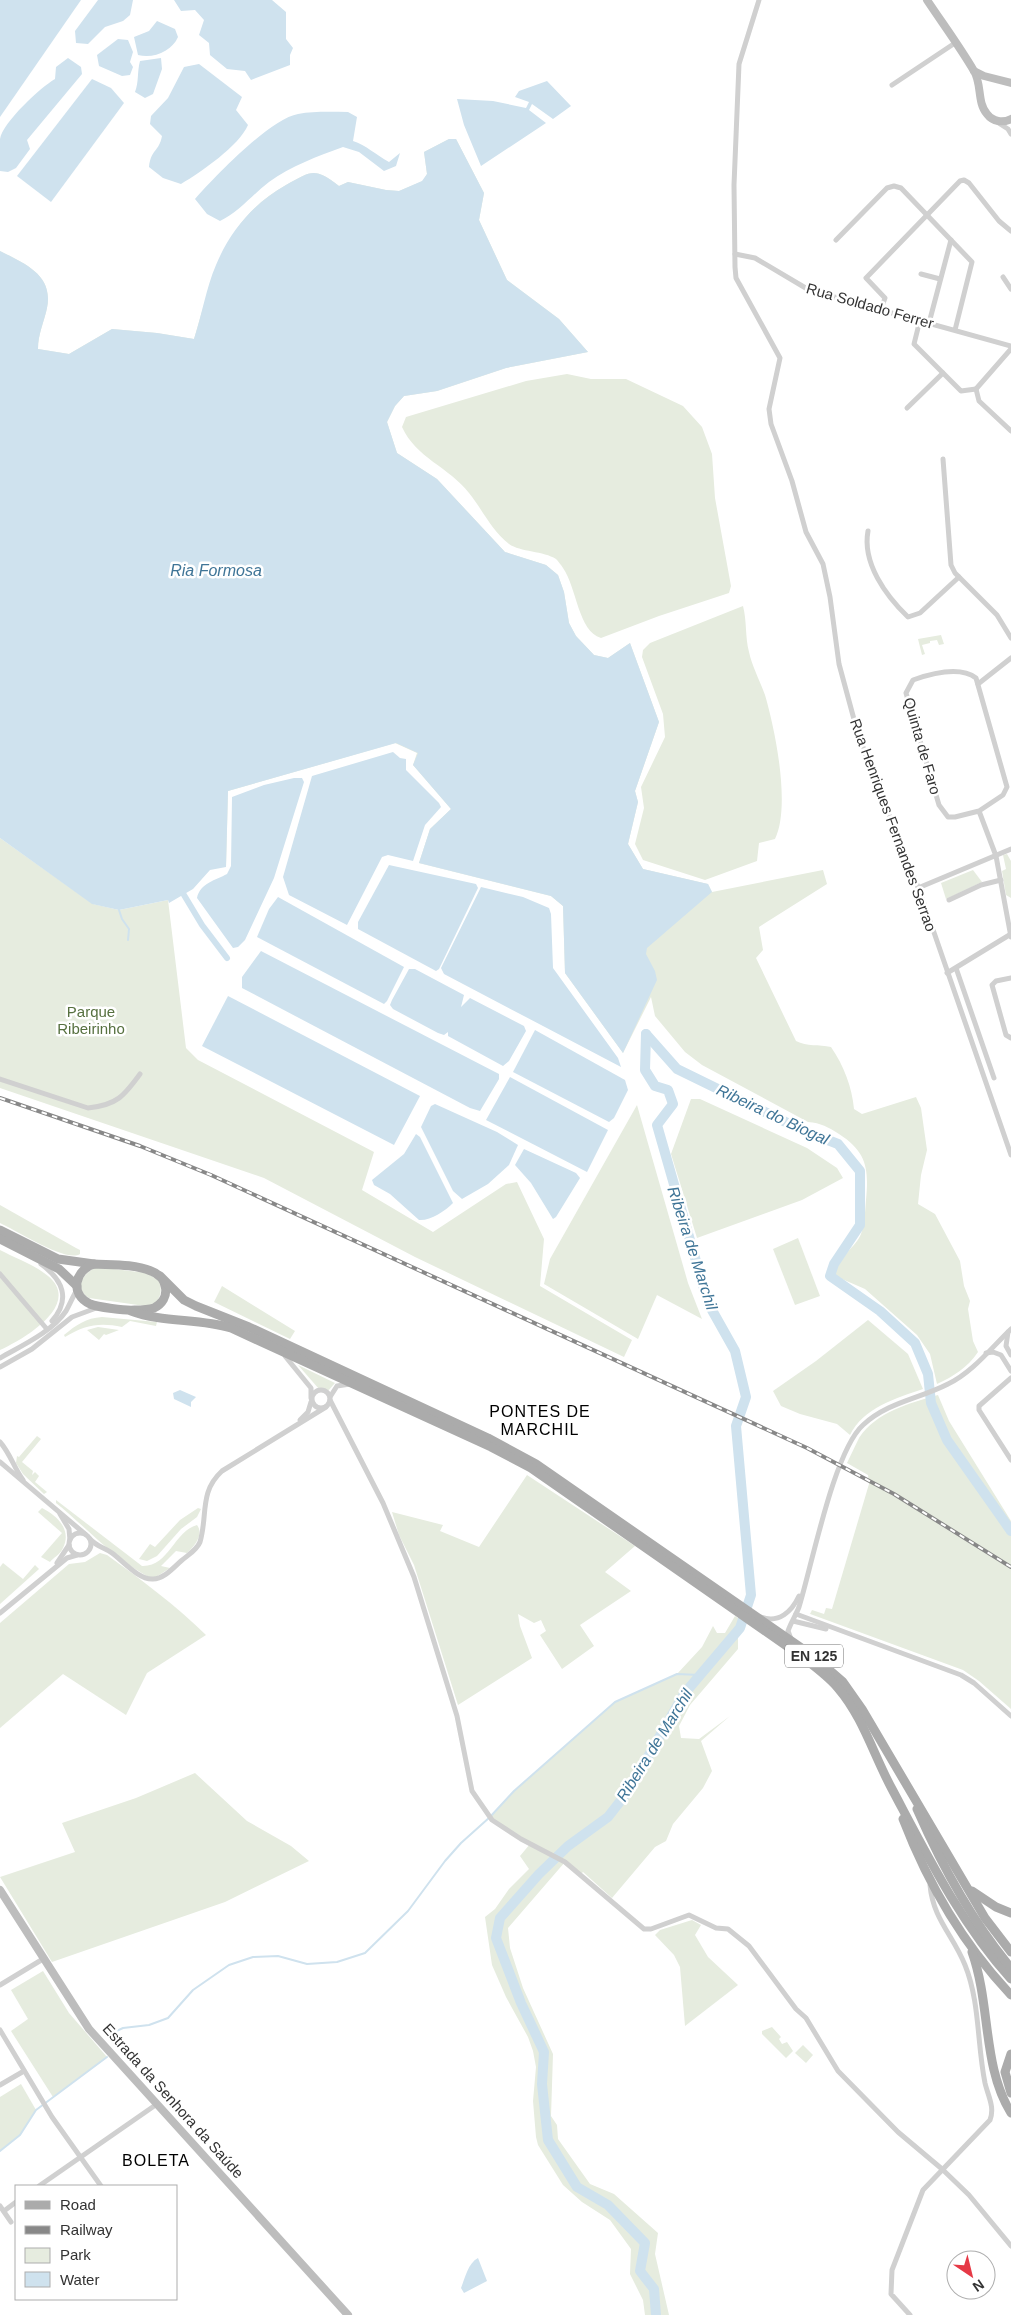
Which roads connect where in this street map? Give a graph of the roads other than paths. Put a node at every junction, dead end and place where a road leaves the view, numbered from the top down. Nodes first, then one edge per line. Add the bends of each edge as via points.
1 (759, 0) edge
2 (927, 0) edge
3 (955, 43) junction
4 (974, 71) junction
5 (997, 80) junction
6 (1011, 83) edge
7 (892, 86) dead end
8 (981, 94) junction
9 (1011, 119) edge
10 (994, 121) junction
11 (1011, 134) edge
12 (927, 215) junction
13 (1011, 231) edge
14 (836, 240) dead end
15 (951, 240) junction
16 (735, 254) junction
17 (921, 274) dead end
18 (1003, 277) dead end
19 (940, 279) junction
20 (1011, 289) edge
21 (881, 309) junction
22 (920, 320) junction
23 (929, 323) junction
24 (955, 330) junction
25 (1011, 347) edge
26 (943, 373) junction
27 (976, 389) junction
28 (907, 408) dead end
29 (1011, 431) edge
30 (943, 459) dead end
31 (868, 531) dead end
32 (959, 577) junction
33 (1011, 638) edge
34 (1011, 658) edge
35 (978, 684) junction
36 (979, 811) junction
37 (1011, 849) edge
38 (996, 856) junction
39 (1000, 880) junction
40 (918, 888) junction
41 (949, 900) dead end
42 (1011, 901) edge
43 (1005, 904) junction
44 (1011, 935) edge
45 (956, 968) junction
46 (947, 973) junction
47 (1011, 978) edge
48 (1011, 1038) edge
49 (140, 1074) dead end
50 (994, 1078) dead end
51 (0, 1079) edge
52 (1011, 1153) edge
53 (0, 1230) edge
54 (0, 1239) edge
55 (33, 1254) junction
56 (94, 1264) junction
57 (0, 1274) edge
58 (160, 1276) junction
59 (77, 1288) junction
60 (102, 1306) junction
61 (131, 1311) junction
62 (44, 1330) junction
63 (1010, 1330) edge
64 (997, 1344) junction
65 (277, 1349) junction
66 (1010, 1353) edge
67 (986, 1354) junction
68 (1001, 1355) junction
69 (0, 1358) edge
70 (0, 1368) edge
71 (1011, 1370) edge
72 (1010, 1379) edge
73 (350, 1384) junction
74 (311, 1399) junction
75 (328, 1403) junction
76 (294, 1426) junction
77 (0, 1442) edge
78 (1011, 1460) edge
79 (0, 1462) edge
80 (48, 1502) junction
81 (55, 1508) junction
82 (85, 1534) junction
83 (90, 1539) junction
84 (69, 1542) junction
85 (77, 1555) junction
86 (53, 1570) junction
87 (805, 1582) junction
88 (737, 1606) junction
89 (0, 1613) edge
90 (796, 1614) junction
91 (753, 1618) junction
92 (793, 1621) junction
93 (848, 1634) junction
94 (793, 1642) junction
95 (1011, 1716) edge
96 (907, 1786) junction
97 (891, 1788) junction
98 (0, 1890) edge
99 (970, 1890) junction
100 (936, 1900) junction
101 (1011, 1913) edge
102 (970, 1947) junction
103 (1011, 1952) edge
104 (43, 1959) junction
105 (1011, 1968) edge
106 (1011, 1979) edge
107 (0, 1985) edge
108 (1011, 1995) edge
109 (0, 2030) edge
110 (1011, 2054) edge
111 (24, 2070) junction
112 (0, 2085) edge
113 (1011, 2093) edge
114 (157, 2104) junction
115 (1011, 2113) edge
116 (81, 2158) junction
117 (942, 2169) junction
118 (41, 2185) edge
119 (100, 2185) edge
120 (15, 2202) edge
121 (2, 2209) edge
122 (11, 2222) dead end
123 (1011, 2246) edge
124 (348, 2315) edge
125 (910, 2315) edge

1 - 16 street, Rua Henriques Fernandes Serrao via 739,64
2 - 3 street
3 - 4 street
3 - 7 street
4 - 5 street
4 - 8 street
5 - 6 street
5 - 8 street via 983,88
8 - 10 street via 983,108
9 - 10 street
10 - 11 street
12 - 13 street via 964,180
12 - 14 street via 894,186 887,188
12 - 15 street
12 - 21 street via 866,278 885,298
15 - 19 street
15 - 24 street via 972,262
16 - 21 street, Rua Soldado Ferrer via 755,258 809,290
16 - 40 street, Rua Henriques Fernandes Serrao via 736,278 780,358 769,409 770,424 792,481 806,532 823,564 839,664 855,723
17 - 19 street
18 - 20 street
19 - 23 street
21 - 22 street, Rua Soldado Ferrer
22 - 23 street, Rua Soldado Ferrer
22 - 26 street via 914,344
23 - 24 street, Rua Soldado Ferrer
24 - 25 street, Rua Soldado Ferrer
25 - 27 street
26 - 27 street via 961,391
26 - 28 street
27 - 29 street via 979,401
30 - 32 street via 950,558
31 - 32 street via 867,546 878,580 908,617 920,613
32 - 33 street via 1001,619
34 - 35 street
35 - 36 street, Quinta de Faro via 1007,787 1003,795
35 - 36 street, Quinta de Faro via 969,673 938,674 913,680 906,693 939,804 948,817
36 - 38 street
37 - 38 street
38 - 39 street
38 - 40 street
39 - 41 street
39 - 43 street
40 - 46 street, Rua Henriques Fernandes Serrao
42 - 43 street
43 - 44 street
44 - 45 street
45 - 46 street
45 - 50 street
46 - 52 street, Rua Henriques Fernandes Serrao
47 - 48 street via 992,985 1006,1034
49 - 51 street via 119,1100 103,1107 88,1108
53 - 56 main road via 58,1259
54 - 55 main road
55 - 59 main road via 59,1269
55 - 62 street via 53,1273 62,1288 59,1313
56 - 58 main road via 140,1268
56 - 59 main road via 79,1274
57 - 62 street
58 - 61 main road via 166,1291 160,1304 150,1309
58 - 88 main road via 184,1300 196,1306 249,1327 488,1438 536,1464
59 - 60 main road via 90,1304
59 - 62 street via 66,1311
60 - 61 main road
60 - 70 street via 72,1317 32,1349
61 - 65 main road via 153,1317 214,1322
62 - 69 street
63 - 64 street
63 - 66 street via 1006,1346
64 - 66 street
64 - 67 street
64 - 68 street
65 - 73 main road
65 - 74 street via 311,1388
67 - 68 street
67 - 87 street via 960,1377 891,1406 861,1426 832,1491
68 - 71 street
71 - 72 street
72 - 78 street via 982,1402 979,1410
73 - 75 street via 337,1386
73 - 88 main road via 531,1468
74 - 75 street via 317,1408
74 - 75 street via 314,1392 320,1390 326,1392
74 - 76 street via 308,1412
75 - 76 street
75 - 117 street via 383,1503 414,1577 457,1716 472,1791 492,1820 565,1862 644,1929 651,1930 688,1915 736,1934 806,2018 838,2071 898,2132
76 - 83 street via 222,1471 209,1486 200,1542 162,1577 144,1578
77 - 80 street via 24,1481
79 - 80 street
80 - 81 street
81 - 82 street
81 - 84 street via 69,1529
82 - 83 street
82 - 84 street via 78,1533
83 - 85 street via 90,1550
84 - 85 street via 71,1551
84 - 86 street
85 - 86 street via 67,1558
86 - 89 street
87 - 90 street
87 - 91 street via 795,1605 784,1616 772,1620
88 - 91 main road
90 - 92 street
90 - 93 street
91 - 94 main road, EN 125
91 - 97 main road via 838,1688 856,1715
92 - 93 street
92 - 94 street via 788,1631
93 - 95 street via 961,1675
94 - 96 main road, EN 125 via 830,1669 854,1696
96 - 99 main road
96 - 105 main road via 931,1842 972,1915
97 - 100 main road
97 - 106 main road via 966,1921
98 - 104 street, Estrada da Senhora da Saúde
99 - 101 main road
99 - 103 main road via 985,1918
100 - 102 main road
100 - 117 street via 971,1982 980,2057 993,2111 990,2120
102 - 108 main road
102 - 115 main road via 985,2000 997,2086
104 - 107 street
104 - 114 street, Estrada da Senhora da Saúde via 89,2029
109 - 111 street
110 - 113 main road via 1005,2072
111 - 112 street
111 - 116 street
114 - 116 street
114 - 124 street, Estrada da Senhora da Saúde
116 - 118 street
116 - 119 street
117 - 123 street
117 - 125 street via 923,2190 892,2270 891,2294
120 - 121 street
121 - 122 street

